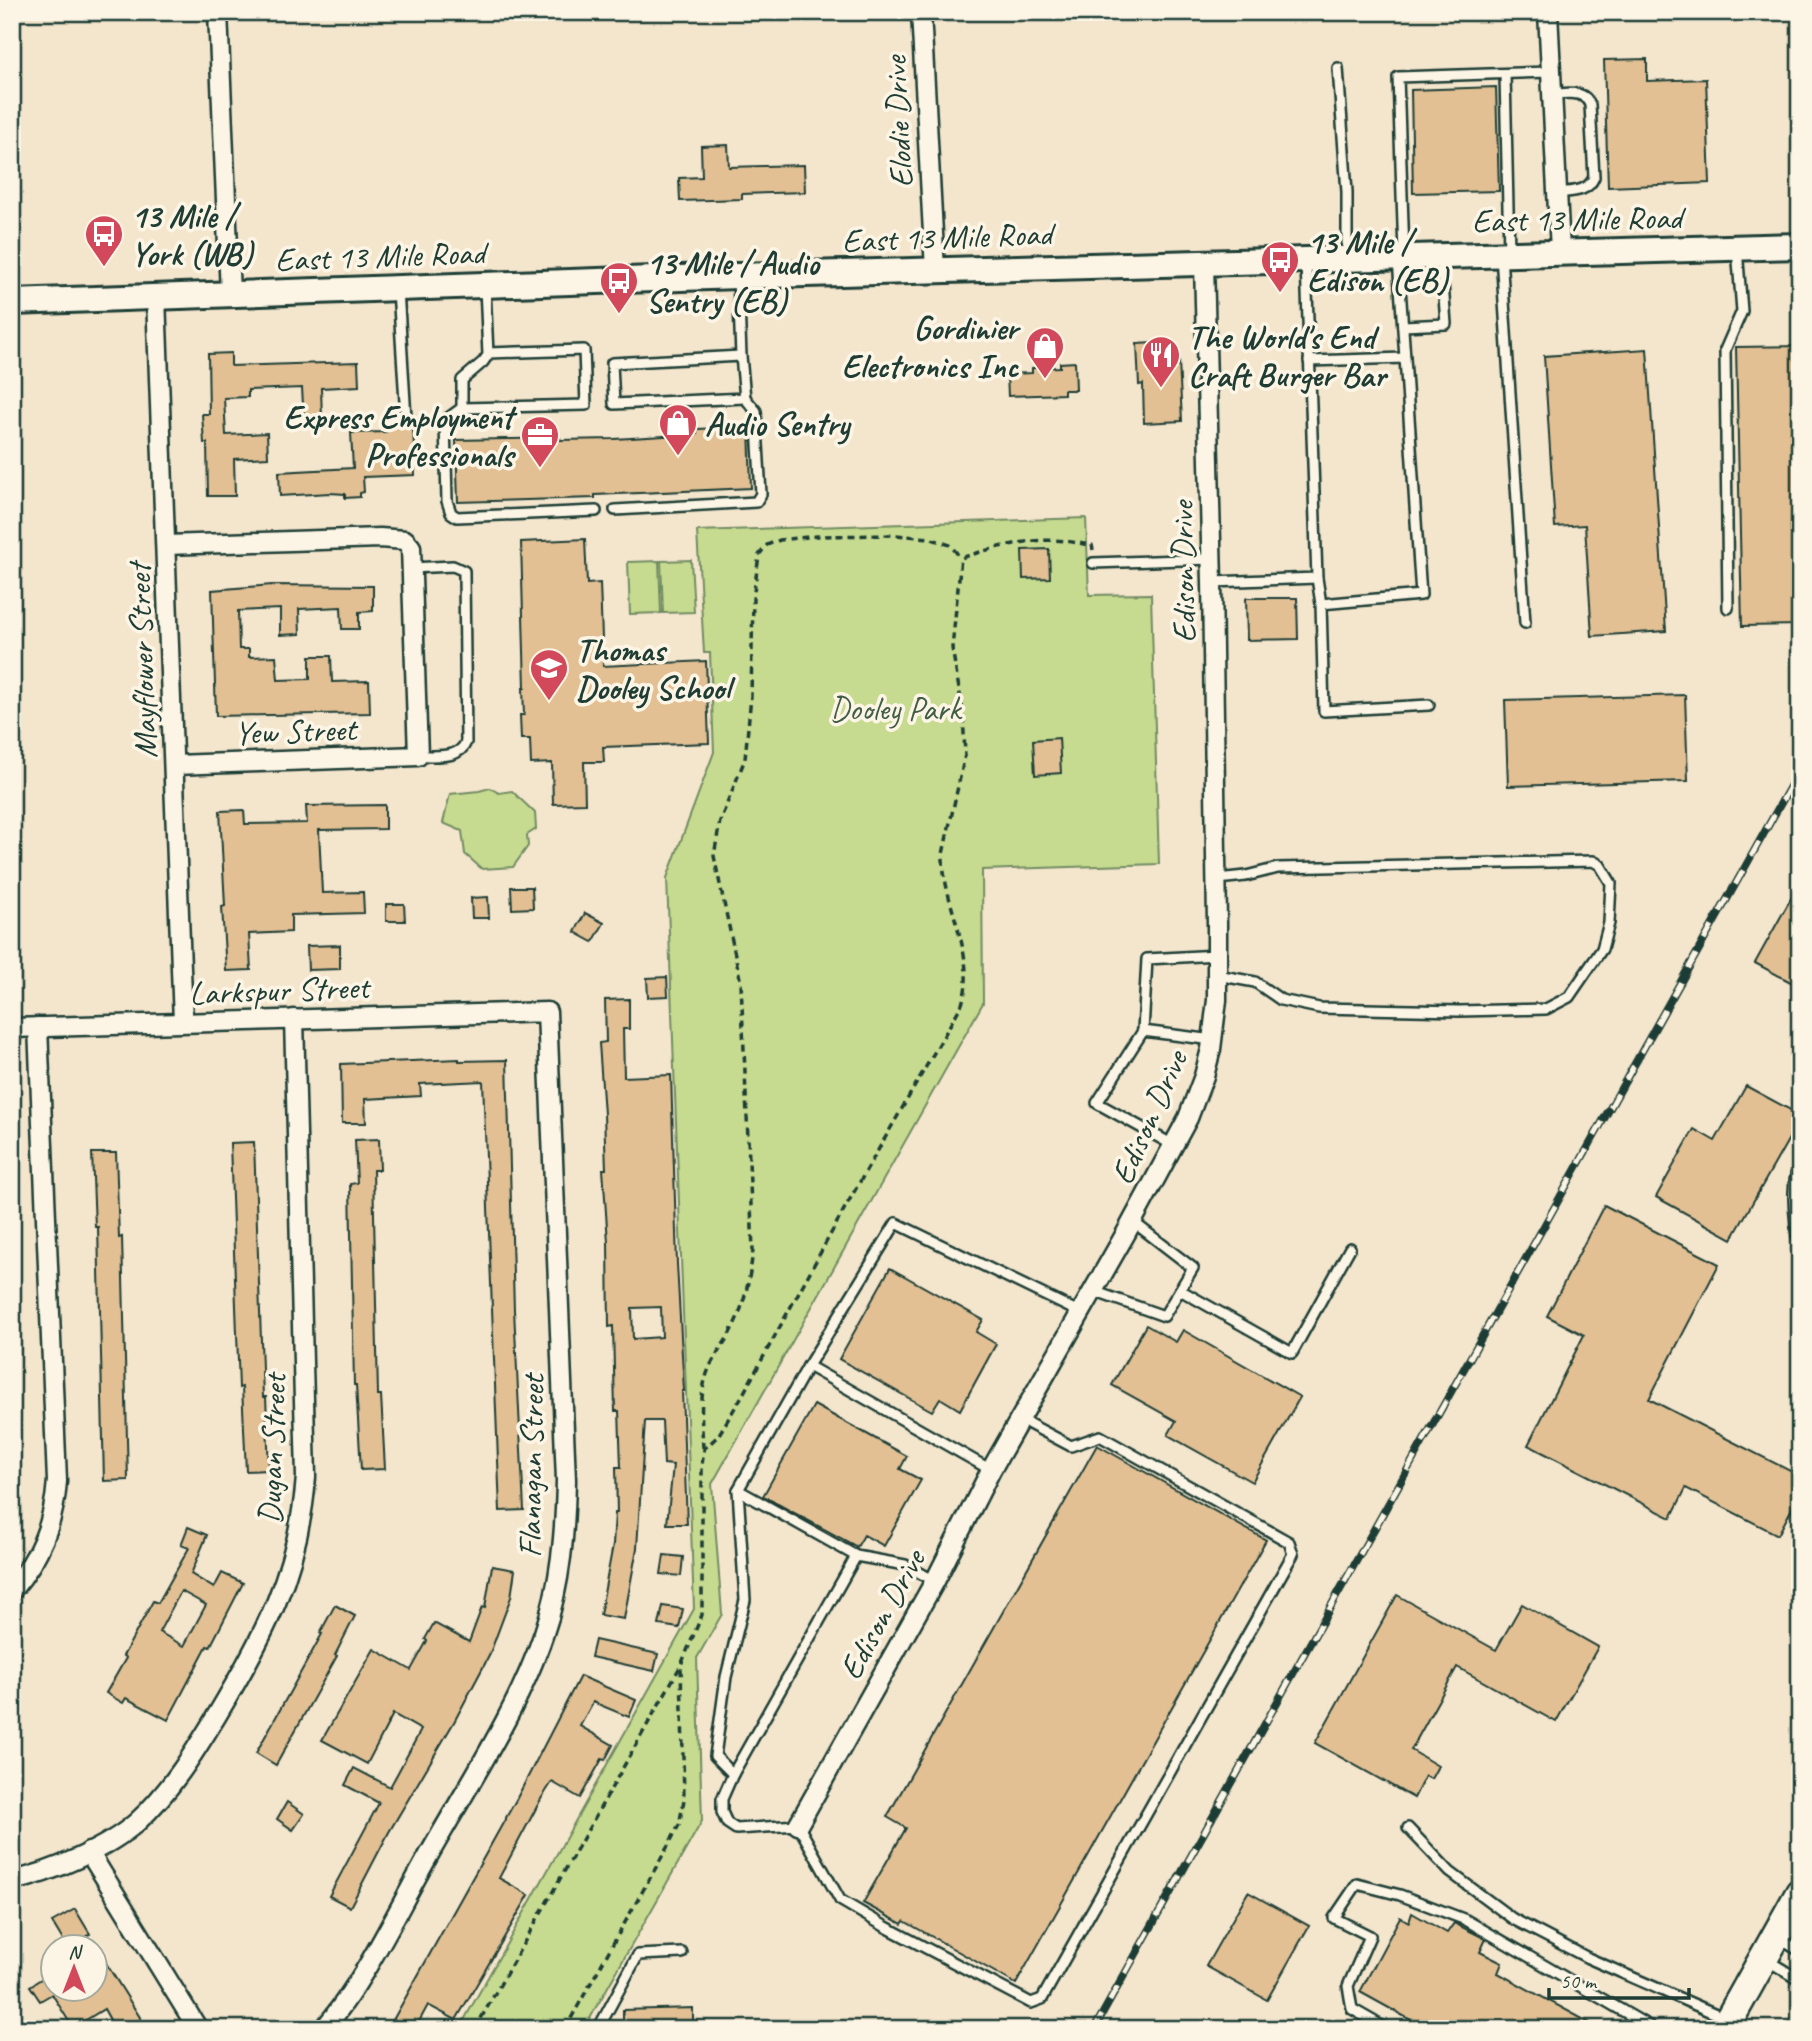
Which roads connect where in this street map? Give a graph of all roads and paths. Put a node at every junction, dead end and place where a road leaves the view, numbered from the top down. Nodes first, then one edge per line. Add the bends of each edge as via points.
1 (218, 12) edge
2 (921, 12) edge
3 (1548, 12) edge
4 (1338, 68) dead end
5 (1550, 72) junction
6 (1505, 74) junction
7 (1552, 94) junction
8 (1556, 193) junction
9 (1800, 246) edge
10 (1737, 248) junction
11 (1560, 251) junction
12 (1505, 253) junction
13 (1441, 255) junction
14 (1401, 256) junction
15 (1347, 258) junction
16 (1306, 259) junction
17 (1204, 262) junction
18 (935, 270) junction
19 (737, 276) junction
20 (485, 285) junction
21 (398, 288) junction
22 (230, 294) junction
23 (156, 297) junction
24 (12, 302) edge
25 (1403, 326) junction
26 (488, 353) junction
27 (741, 356) junction
28 (1405, 358) junction
29 (1309, 361) junction
30 (746, 398) junction
31 (462, 408) junction
32 (406, 418) dead end
33 (615, 510) dead end
34 (597, 511) dead end
35 (166, 545) junction
36 (961, 558) junction
37 (1212, 559) junction
38 (1093, 563) joint
39 (411, 568) junction
40 (1317, 579) junction
41 (1212, 582) junction
42 (1321, 604) junction
43 (1728, 608) dead end
44 (1525, 623) dead end
45 (1429, 705) dead end
46 (418, 756) junction
47 (175, 765) junction
48 (1217, 879) junction
49 (1217, 955) junction
50 (1217, 975) junction
51 (547, 1012) joint
52 (294, 1019) junction
53 (183, 1021) junction
54 (38, 1027) junction
55 (12, 1028) edge
56 (1143, 1031) junction
57 (1213, 1040) junction
58 (1173, 1145) junction
59 (1800, 1163) edge
60 (1132, 1221) junction
61 (1800, 1238) edge
62 (1350, 1248) dead end
63 (1180, 1290) junction
64 (1093, 1291) junction
65 (1081, 1313) junction
66 (808, 1366) junction
67 (1020, 1419) junction
68 (704, 1450) junction
69 (991, 1469) junction
70 (738, 1490) junction
71 (856, 1556) junction
72 (934, 1581) junction
73 (12, 1590) edge
74 (681, 1665) junction
75 (733, 1774) junction
76 (798, 1825) junction
77 (1408, 1828) dead end
78 (89, 1852) junction
79 (12, 1881) edge
80 (1800, 1893) edge
81 (1769, 1948) junction
82 (1800, 1951) edge
83 (682, 1953) dead end
84 (1800, 1980) edge
85 (1727, 2024) edge
86 (198, 2029) edge
87 (324, 2029) edge
88 (475, 2029) edge
89 (565, 2029) edge
90 (598, 2029) edge
91 (1387, 2029) edge
92 (1654, 2029) edge

1 - 22 street
2 - 18 street, Elodie Drive
3 - 5 street
4 - 15 lane
5 - 6 lane
5 - 7 street
6 - 12 lane
6 - 14 lane via 1398,77
7 - 8 street
7 - 8 lane via 1587,97 1594,177 1585,189
8 - 11 street
9 - 10 main road, East 13 Mile Road
10 - 11 main road, East 13 Mile Road
10 - 43 lane via 1742,310 1725,350
11 - 12 main road, East 13 Mile Road
12 - 13 main road, East 13 Mile Road
12 - 44 lane
13 - 14 main road, East 13 Mile Road
13 - 25 lane via 1446,324
14 - 15 main road, East 13 Mile Road
14 - 25 lane
15 - 16 main road, East 13 Mile Road
16 - 17 main road, East 13 Mile Road
16 - 29 lane
17 - 18 main road, East 13 Mile Road
17 - 37 street, Edison Drive
18 - 19 main road, East 13 Mile Road
19 - 20 main road, East 13 Mile Road
19 - 27 lane
20 - 21 main road, East 13 Mile Road
20 - 26 lane
21 - 22 main road, East 13 Mile Road
21 - 32 lane
22 - 23 main road, East 13 Mile Road
23 - 24 main road, East 13 Mile Road
23 - 35 street, Mayflower Street
25 - 28 lane
26 - 31 lane via 462,380
26 - 31 lane via 584,350 586,405
27 - 30 lane
27 - 30 lane via 612,363 614,404
28 - 29 lane
28 - 42 lane via 1421,596
29 - 40 lane
30 - 33 lane via 756,411 761,494 756,502
31 - 34 lane via 445,422 451,513 457,517
35 - 39 street via 380,538 408,542
35 - 47 street, Mayflower Street
36 - 38 path via 1027,542 1065,541 1093,545
36 - 68 path via 952,648 965,755 942,869 966,961 962,1004 742,1396
36 - 68 path via 940,541 896,536 780,540 758,555 745,759 720,821 714,856 741,983 752,1250 740,1314 705,1379
37 - 38 lane
37 - 41 street, Edison Drive
39 - 46 street
39 - 46 lane via 453,566 464,571 467,741 455,755
40 - 41 lane
40 - 42 lane
41 - 48 street, Edison Drive
42 - 45 lane via 1324,711
46 - 47 street, Yew Street
47 - 53 street, Mayflower Street
48 - 49 street, Edison Drive
48 - 50 lane via 1278,868 1593,861 1611,883 1609,923 1602,948 1569,997 1546,1009 1319,1008 1281,1000 1255,982
49 - 50 street, Edison Drive
49 - 56 lane via 1147,959
50 - 57 street, Edison Drive
51 - 52 street, Larkspur Street
51 - 87 street, Flanagan Street via 566,1480 563,1544 553,1603 535,1657 507,1715 362,1975
52 - 53 street, Larkspur Street
52 - 78 street, Dugan Street via 306,1466 298,1544 266,1628 194,1752 136,1823
53 - 54 street, Larkspur Street
54 - 55 street, Larkspur Street
54 - 73 street via 57,1481 44,1541
56 - 57 lane
56 - 58 lane via 1097,1103
57 - 58 street, Edison Drive via 1188,1118
58 - 60 street, Edison Drive
59 - 61 lane via 1794,1200
60 - 63 lane via 1193,1268
60 - 64 street, Edison Drive
62 - 63 lane via 1292,1353
63 - 64 lane via 1164,1316
64 - 65 street, Edison Drive
65 - 66 lane via 896,1223
65 - 67 street, Edison Drive
66 - 69 lane
66 - 70 lane
67 - 69 street, Edison Drive
67 - 76 lane via 1071,1446 1100,1436 1289,1542 1293,1554 1042,1999 1031,2003 840,1900
68 - 74 path via 702,1615
69 - 72 street, Edison Drive
70 - 71 lane
70 - 75 lane via 746,1600 726,1677 715,1756
71 - 72 lane via 905,1566
71 - 75 lane
72 - 76 street, Edison Drive
74 - 88 path
74 - 89 path via 684,1800 679,1825
75 - 76 lane via 722,1799 727,1823 736,1829
77 - 85 lane via 1450,1872 1513,1919
78 - 79 street, Dugan Street
78 - 86 street
80 - 81 main road
81 - 82 lane
81 - 84 lane
81 - 85 main road
83 - 90 lane via 638,1955
91 - 92 lane via 1352,2009 1348,1986 1370,1936 1334,1918 1357,1884 1466,1920

